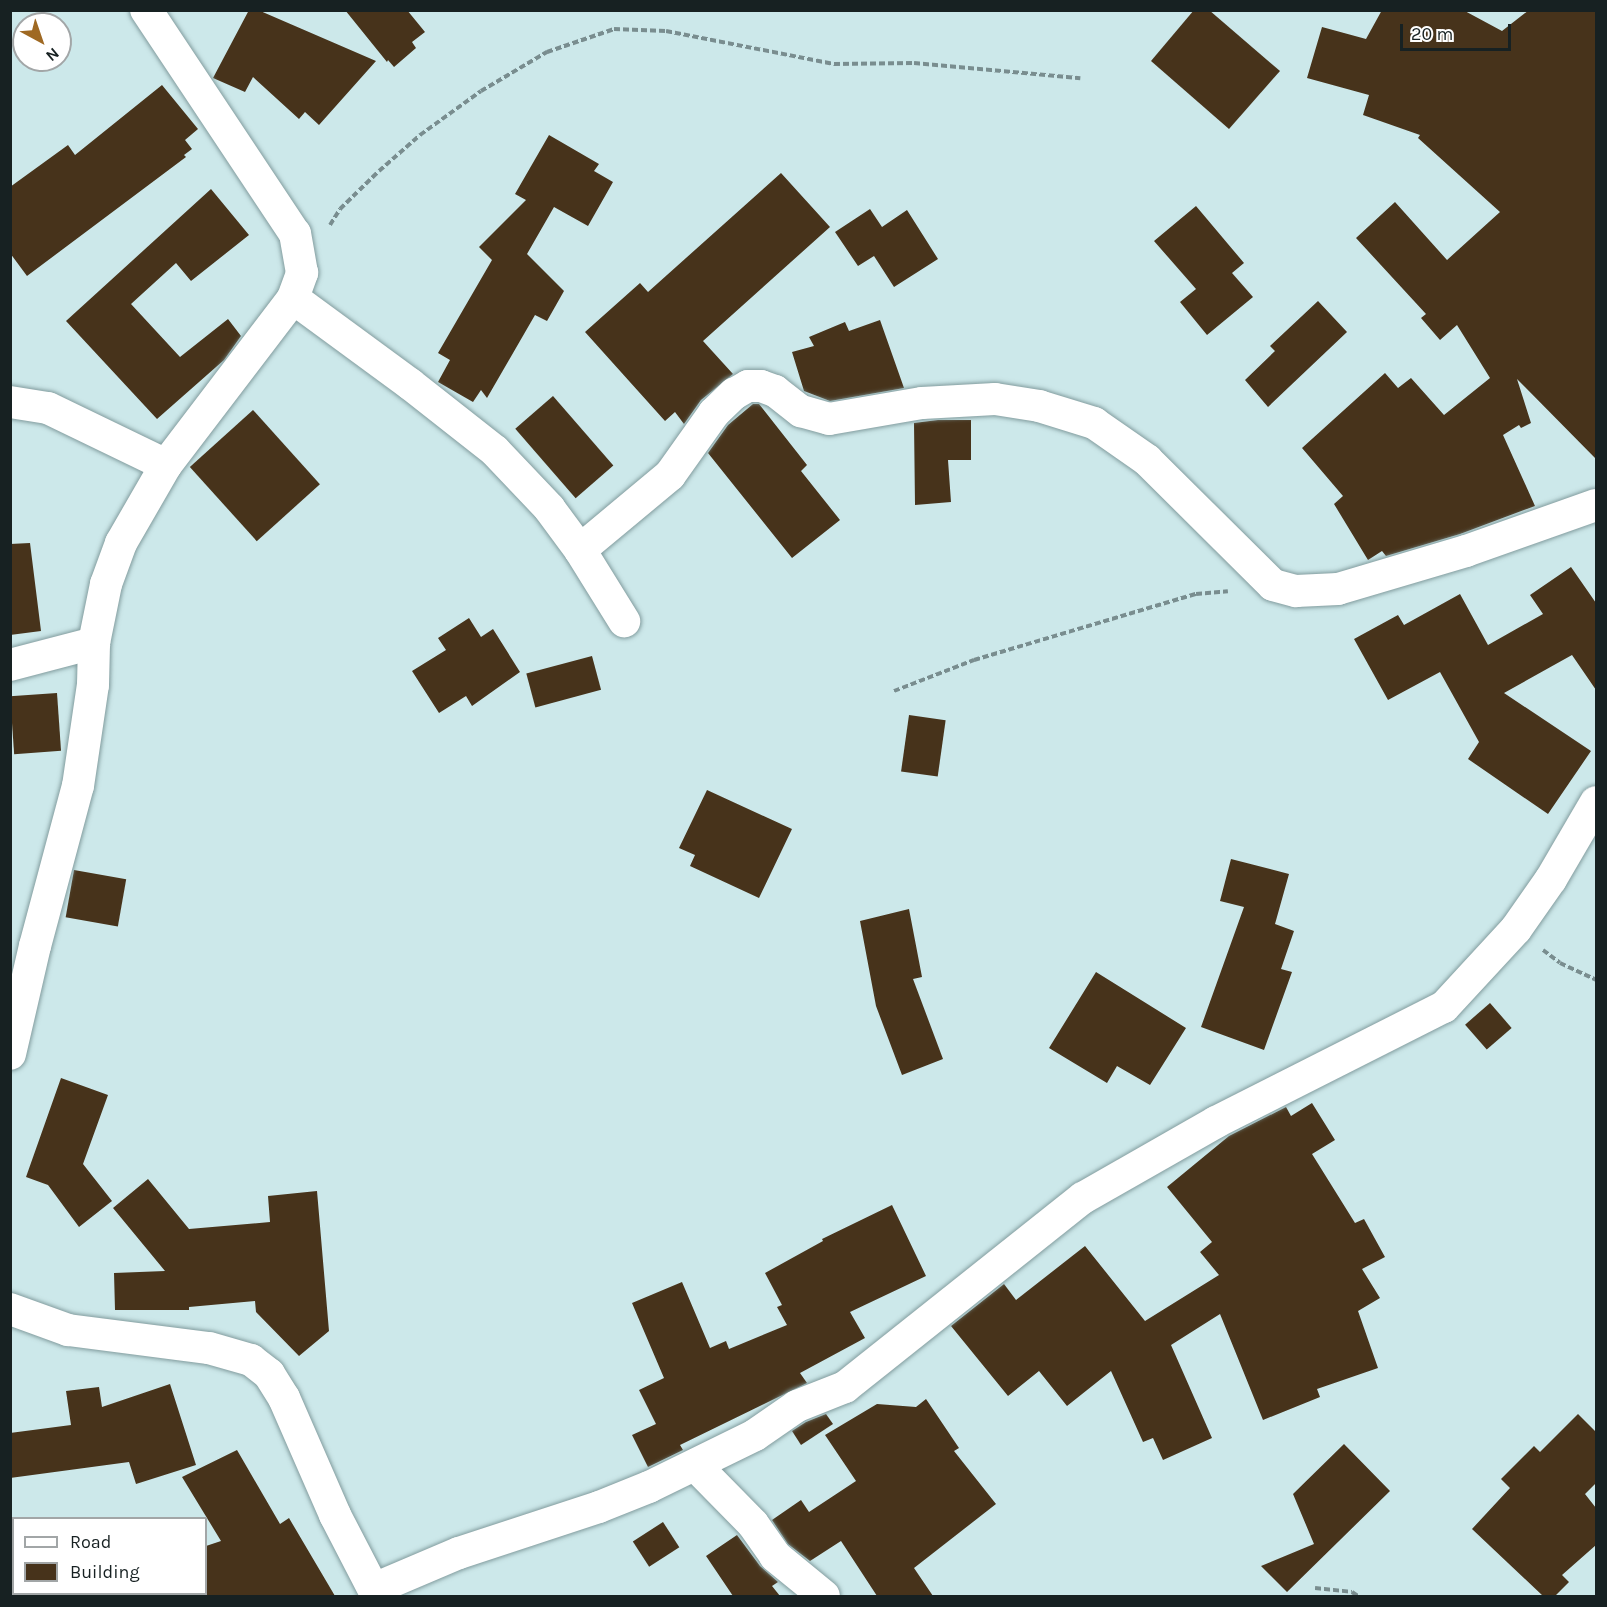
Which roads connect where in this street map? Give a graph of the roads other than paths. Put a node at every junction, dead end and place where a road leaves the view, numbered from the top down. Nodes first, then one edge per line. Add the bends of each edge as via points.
1 (146, 10) edge
2 (298, 285) junction
3 (10, 402) edge
4 (166, 465) junction
5 (1596, 505) edge
6 (580, 550) junction
7 (624, 621) dead end
8 (94, 643) junction
9 (10, 665) edge
10 (1596, 802) edge
11 (10, 1054) edge
12 (10, 1308) edge
13 (696, 1466) junction
14 (375, 1593) edge
15 (824, 1596) edge

1 - 2 street via 295,234
2 - 4 street
2 - 6 street via 401,377 495,451 549,508
3 - 4 street via 48,408
4 - 8 street via 121,543 106,584
5 - 6 street via 1466,551 1338,590 1296,591 1273,585 1147,460 1094,423 1039,406 995,399 922,403 829,419 801,411 776,392 748,386 725,402 670,475
6 - 7 street
8 - 9 street
8 - 11 street via 93,685 78,786
10 - 13 street via 1516,929 1444,1007 1216,1122 1083,1198 845,1387 797,1406 755,1435
12 - 14 street via 68,1330 209,1348 251,1360 269,1374 284,1398 335,1515
13 - 14 street via 599,1507 459,1553
13 - 15 street via 753,1524 775,1556

